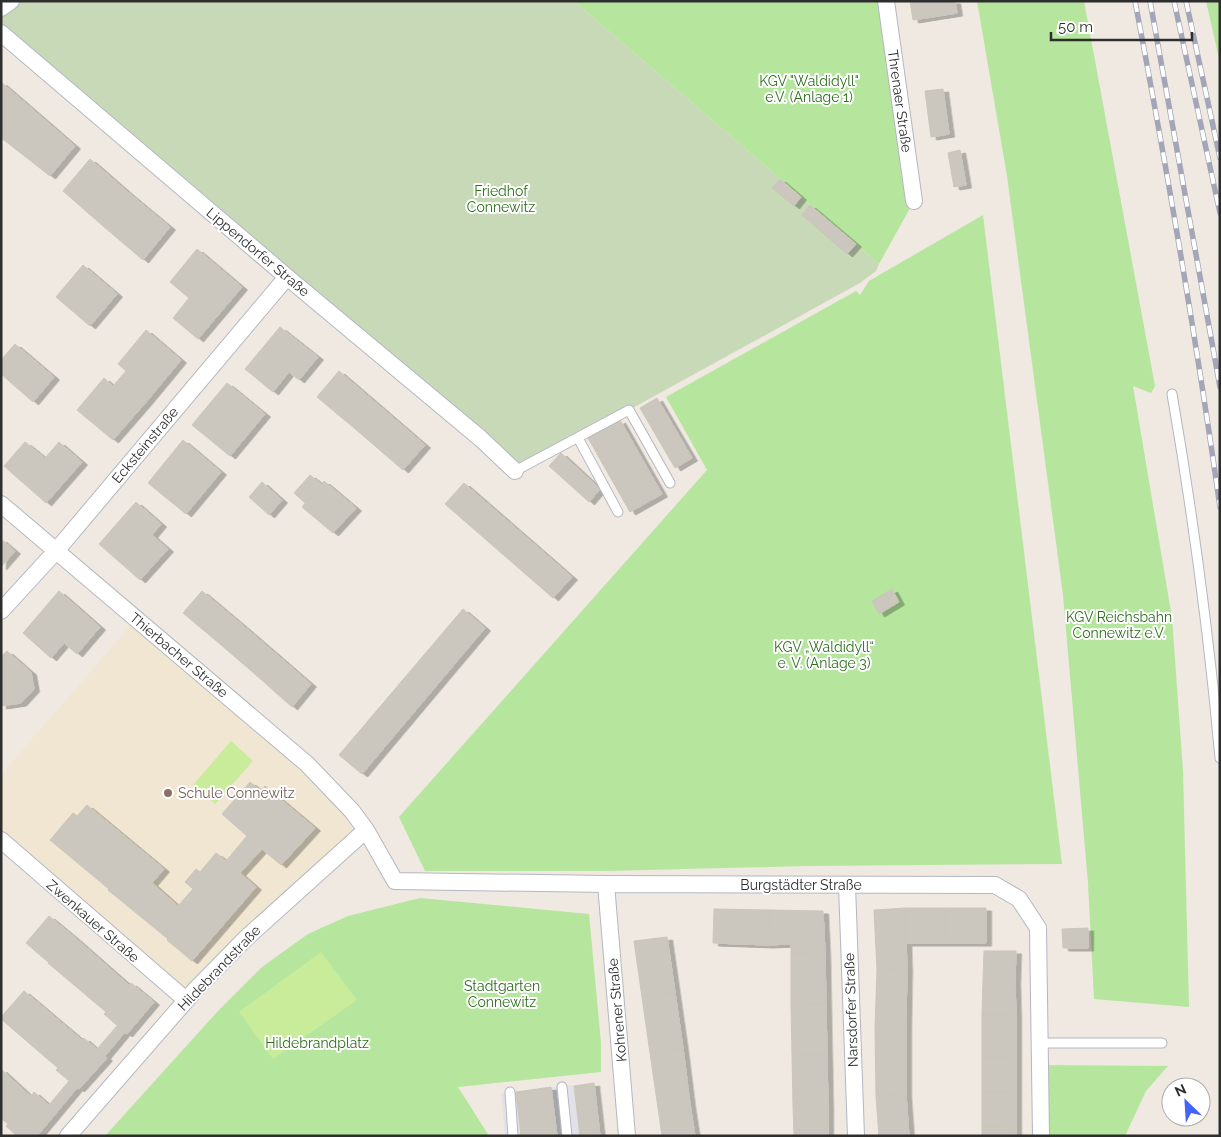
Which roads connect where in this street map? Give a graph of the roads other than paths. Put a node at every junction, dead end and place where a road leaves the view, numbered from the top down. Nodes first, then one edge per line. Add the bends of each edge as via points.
1 (11, 1) edge
2 (886, 1) edge
3 (1, 8) edge
4 (1, 32) edge
5 (914, 201) dead end
6 (287, 277) junction
7 (1172, 394) dead end
8 (578, 438) junction
9 (515, 471) joint
10 (670, 483) dead end
11 (1, 504) edge
12 (618, 512) dead end
13 (56, 551) junction
14 (1, 611) edge
15 (1220, 758) edge
16 (366, 830) junction
17 (1, 840) edge
18 (606, 884) junction
19 (847, 885) junction
20 (186, 1000) junction
21 (1040, 1043) junction
22 (1162, 1043) dead end
23 (562, 1087) dead end
24 (510, 1092) dead end
25 (68, 1136) edge
26 (513, 1136) edge
27 (567, 1136) edge
28 (627, 1136) edge
29 (856, 1136) edge
30 (1041, 1136) edge

1 - 3 street
2 - 5 street, Threnaer Straße
4 - 6 street, Lippendorfer Straße
6 - 9 street, Lippendorfer Straße
6 - 13 street, Ecksteinstraße
7 - 15 lane via 1198,558
8 - 9 lane
8 - 10 lane via 629,410
8 - 12 lane
11 - 13 street, Thierbacher Straße
13 - 14 street, Ecksteinstraße
13 - 16 street, Thierbacher Straße via 307,764
16 - 18 street, Burgstädter Straße via 395,881
16 - 20 street, Hildebrandstraße via 245,939
17 - 20 street, Zwenkauer Straße
18 - 19 street, Burgstädter Straße
18 - 28 street, Kohrener Straße
19 - 21 street, Burgstädter Straße via 995,885 1019,899 1038,928
19 - 29 street, Narsdorfer Straße
20 - 25 street, Hildebrandstraße
21 - 22 lane
21 - 30 street, Burgstädter Straße
23 - 27 lane
24 - 26 lane

